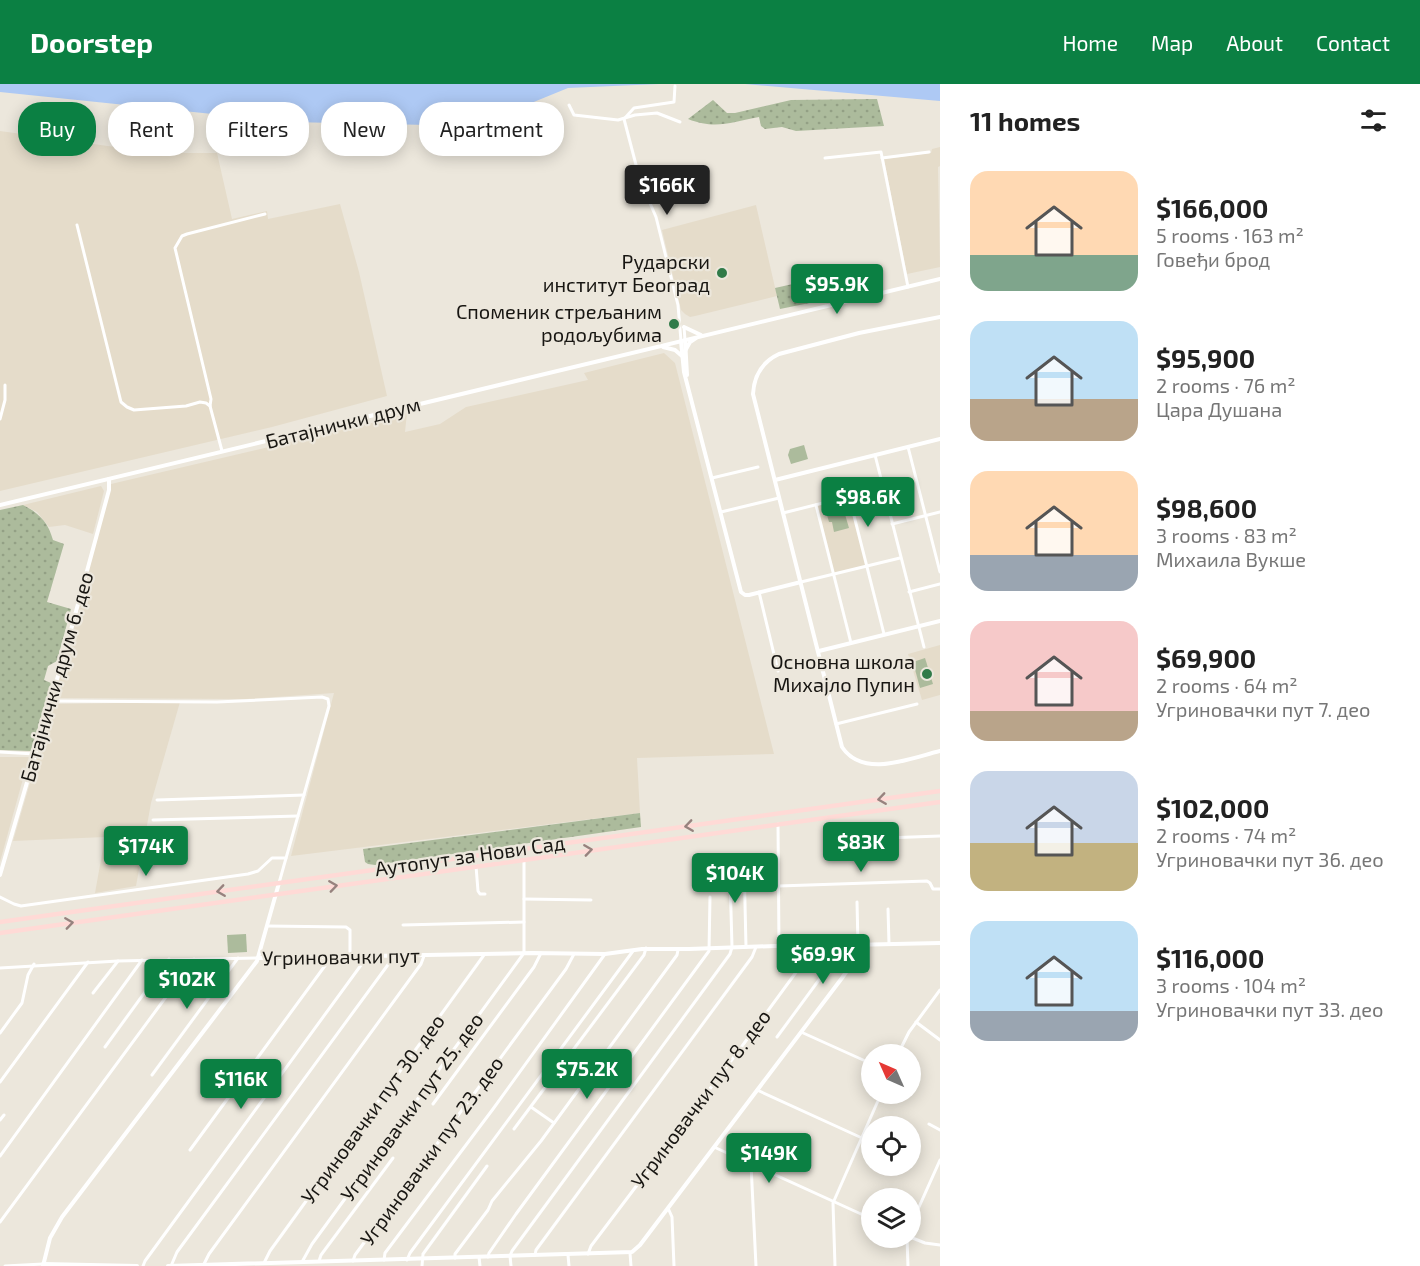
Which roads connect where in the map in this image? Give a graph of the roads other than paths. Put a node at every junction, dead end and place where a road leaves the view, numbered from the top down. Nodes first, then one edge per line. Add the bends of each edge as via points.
1 (675, 86) dead end
2 (569, 105) dead end
3 (624, 119) junction
4 (680, 122) dead end
5 (928, 152) dead end
6 (825, 158) dead end
7 (882, 158) junction
8 (265, 214) dead end
9 (77, 225) dead end
10 (940, 279) edge
11 (908, 287) junction
12 (940, 317) edge
13 (680, 320) junction
14 (684, 327) junction
15 (702, 335) junction
16 (683, 340) junction
17 (659, 346) junction
18 (685, 351) junction
19 (682, 356) junction
20 (687, 378) junction
21 (5, 385) dead end
22 (210, 406) junction
23 (0, 419) edge
24 (940, 439) edge
25 (908, 447) junction
26 (222, 451) junction
27 (875, 455) junction
28 (758, 467) dead end
29 (712, 478) junction
30 (109, 479) junction
31 (775, 480) junction
32 (883, 488) junction
33 (849, 496) junction
34 (779, 498) junction
35 (816, 504) junction
36 (0, 505) edge
37 (721, 512) junction
38 (940, 512) edge
39 (783, 513) junction
40 (926, 516) junction
41 (892, 524) junction
42 (900, 558) junction
43 (867, 566) junction
44 (940, 572) edge
45 (834, 574) junction
46 (801, 582) junction
47 (940, 584) edge
48 (759, 592) junction
49 (909, 592) junction
50 (940, 621) edge
51 (918, 626) junction
52 (884, 634) junction
53 (851, 643) junction
54 (924, 647) dead end
55 (818, 651) junction
56 (778, 671) dead end
57 (50, 701) junction
58 (917, 704) dead end
59 (836, 724) junction
60 (940, 751) edge
61 (0, 752) edge
62 (35, 754) junction
63 (940, 791) edge
64 (304, 795) junction
65 (157, 800) dead end
66 (940, 802) edge
67 (298, 816) junction
68 (153, 820) dead end
69 (778, 824) junction
70 (940, 836) edge
71 (884, 838) dead end
72 (286, 858) junction
73 (524, 860) junction
74 (744, 861) dead end
75 (476, 866) junction
76 (0, 875) edge
77 (730, 876) dead end
78 (279, 884) junction
79 (779, 886) junction
80 (940, 889) edge
81 (275, 894) junction
82 (485, 894) dead end
83 (0, 897) edge
84 (710, 897) dead end
85 (524, 899) junction
86 (591, 900) dead end
87 (857, 902) dead end
88 (888, 909) dead end
89 (0, 922) edge
90 (524, 922) junction
91 (403, 925) dead end
92 (267, 926) junction
93 (0, 933) edge
94 (940, 943) edge
95 (889, 944) junction
96 (816, 945) junction
97 (840, 945) junction
98 (860, 945) junction
99 (746, 946) junction
100 (732, 947) junction
101 (756, 947) junction
102 (779, 947) junction
103 (646, 948) junction
104 (634, 949) junction
105 (710, 949) junction
106 (678, 950) junction
107 (524, 953) junction
108 (541, 953) junction
109 (574, 954) junction
110 (605, 954) junction
111 (484, 955) junction
112 (329, 956) junction
113 (350, 956) junction
114 (392, 956) junction
115 (424, 956) junction
116 (365, 957) junction
117 (238, 958) junction
118 (258, 958) junction
119 (169, 959) junction
120 (194, 959) junction
121 (142, 960) junction
122 (118, 961) junction
123 (88, 962) junction
124 (34, 964) junction
125 (0, 968) edge
126 (940, 990) edge
127 (93, 993) dead end
128 (916, 1022) junction
129 (801, 1032) junction
130 (0, 1033) edge
131 (777, 1037) dead end
132 (940, 1040) edge
133 (903, 1044) edge
134 (105, 1047) dead end
135 (861, 1059) edge
136 (152, 1075) dead end
137 (0, 1082) edge
138 (757, 1090) junction
139 (433, 1104) dead end
140 (531, 1107) junction
141 (4, 1115) dead end
142 (0, 1120) edge
143 (554, 1123) junction
144 (929, 1124) dead end
145 (514, 1129) dead end
146 (940, 1130) edge
147 (861, 1138) edge
148 (861, 1140) edge
149 (714, 1147) junction
150 (190, 1150) dead end
151 (0, 1156) edge
152 (393, 1158) dead end
153 (940, 1160) edge
154 (751, 1164) junction
155 (487, 1166) dead end
156 (834, 1201) junction
157 (921, 1202) edge
158 (668, 1208) junction
159 (861, 1214) edge
160 (0, 1222) edge
161 (921, 1242) edge
162 (940, 1245) edge
163 (909, 1248) edge
164 (630, 1253) junction
165 (588, 1254) junction
166 (536, 1255) junction
167 (568, 1255) junction
168 (510, 1256) junction
169 (479, 1257) junction
170 (488, 1257) junction
171 (455, 1258) junction
172 (384, 1260) junction
173 (407, 1260) junction
174 (422, 1260) junction
175 (320, 1261) junction
176 (353, 1261) junction
177 (302, 1262) junction
178 (365, 1263) edge
179 (204, 1264) junction
180 (266, 1264) edge
181 (308, 1264) edge
182 (43, 1265) edge
183 (211, 1265) edge
184 (5, 1266) edge
185 (97, 1266) edge
186 (130, 1266) edge
187 (137, 1266) edge
188 (143, 1266) edge
189 (169, 1266) edge
190 (422, 1266) edge
191 (480, 1266) edge
192 (511, 1266) edge
193 (569, 1266) edge
194 (631, 1266) edge
195 (674, 1266) edge
196 (756, 1266) edge
197 (836, 1266) edge
198 (908, 1266) edge

1 - 3 street via 674,102 634,108
2 - 3 street via 574,115
3 - 4 street via 657,113
3 - 13 street via 640,180 656,218
5 - 7 street
6 - 7 street via 879,152
7 - 11 street
8 - 22 street via 187,234 175,248
9 - 22 street via 122,402 134,410 200,402
10 - 11 street, Батајнички друм
11 - 15 street, Батајнички друм
12 - 31 street via 794,349 762,366 753,394
13 - 14 street
13 - 16 street
14 - 15 street
14 - 16 street
15 - 16 street, Батајнички друм
15 - 18 street via 690,342
16 - 17 street, Батајнички друм
16 - 18 street
16 - 19 street
17 - 19 street
17 - 26 street, Батајнички друм
18 - 20 street
19 - 20 street
20 - 29 street
21 - 23 street
22 - 26 street
24 - 25 street
25 - 27 street
25 - 40 street
26 - 30 street, Батајнички друм
27 - 31 street
27 - 32 street
28 - 29 street
29 - 37 street
30 - 36 street, Батајнички друм
30 - 57 street, Батајнички друм 6. део
31 - 34 street
32 - 33 street
32 - 41 street
33 - 35 street
33 - 43 street
34 - 37 street
34 - 39 street
35 - 39 street
35 - 45 street
37 - 48 street via 741,592
38 - 40 street
39 - 46 street
40 - 41 street
40 - 44 street
41 - 42 street
42 - 43 street
42 - 49 street
43 - 45 street
43 - 52 street
45 - 46 street
45 - 53 street
46 - 48 street
46 - 55 street
47 - 49 street
48 - 56 street
49 - 51 street
50 - 51 street
51 - 52 street
51 - 54 street
52 - 53 street
53 - 55 street
55 - 59 street
57 - 62 street, Батајнички друм 6. део
57 - 64 street via 326,698 329,706
58 - 59 street
59 - 60 street via 844,750 862,761 885,765
61 - 62 street
62 - 76 street, Батајнички друм 6. део
63 -> 78 main road, Аутопут за Нови Сад
64 - 65 street
64 - 67 street
66 - 69 main road, Аутопут за Нови Сад
67 - 68 street
67 - 72 street
73 -> 69 main road, Аутопут за Нови Сад
69 - 79 street
70 - 71 street
72 - 78 street
72 - 83 street via 272,858 258,871 248,874 21,906
73 - 75 main road, Аутопут за Нови Сад
73 - 85 street
74 - 99 street
81 -> 75 main road, Аутопут за Нови Сад
75 - 82 street via 478,891
77 - 100 street
78 - 81 street
78 -> 89 main road, Аутопут за Нови Сад
79 - 80 street via 920,881
79 - 102 street
81 - 92 street
93 -> 81 main road, Аутопут за Нови Сад
84 - 105 street
85 - 86 street
85 - 90 street
87 - 98 street
88 - 95 street
90 - 91 street
90 - 107 street
92 - 113 street via 346,927 350,930
92 - 118 street
94 - 95 street, Угриновачки пут
95 - 98 street, Угриновачки пут
96 - 97 street, Угриновачки пут
96 - 102 street, Угриновачки пут
96 - 165 street, Угриновачки пут 8. део
97 - 98 street, Угриновачки пут
97 - 131 street via 838,954
98 - 129 street via 852,964
99 - 100 street, Угриновачки пут
99 - 101 street, Угриновачки пут
100 - 105 street, Угриновачки пут
100 - 168 street
101 - 102 street, Угриновачки пут
101 - 166 street
103 - 104 street, Угриновачки пут
103 - 106 street, Угриновачки пут
103 - 140 street
104 - 110 street, Угриновачки пут
104 - 173 street
105 - 106 street, Угриновачки пут
105 - 170 street
106 - 143 street
107 - 108 street, Угриновачки пут
107 - 111 street, Угриновачки пут
107 - 177 street, Угриновачки пут 25. део
108 - 109 street, Угриновачки пут
108 - 139 street
109 - 110 street, Угриновачки пут
109 - 176 street, Угриновачки пут 23. део
110 - 172 street via 394,1241
111 - 115 street, Угриновачки пут
111 - 180 street, Угриновачки пут 30. део via 276,1242
112 - 113 street, Угриновачки пут
112 - 118 street, Угриновачки пут
112 - 150 street
113 - 116 street, Угриновачки пут
114 - 115 street, Угриновачки пут
114 - 116 street, Угриновачки пут
114 - 189 street
115 - 179 street
116 - 188 street
117 - 118 street, Угриновачки пут
117 - 120 street, Угриновачки пут
117 - 136 street
118 - 182 street via 62,1217 50,1238
119 - 120 street, Угриновачки пут
119 - 121 street, Угриновачки пут
119 - 134 street
120 - 160 street
121 - 122 street, Угриновачки пут
121 - 151 street
122 - 123 street, Угриновачки пут
122 - 127 street
123 - 124 street, Угриновачки пут
123 - 137 street
124 - 125 street, Угриновачки пут
124 - 130 street via 22,1002
126 - 128 street
128 - 132 street
128 - 133 street
129 - 135 street
129 - 138 street
138 - 147 street
138 - 149 street
140 - 143 street
140 - 145 street
141 - 142 street
143 - 171 street via 492,1201
144 - 146 street
148 - 156 street
149 - 154 street
149 - 158 street
152 - 175 street
153 - 157 street
154 - 156 street
154 - 196 street
155 - 174 street
156 - 159 street
156 - 197 street
158 - 164 street
158 - 195 street via 672,1217
161 - 162 street
163 - 198 street
164 - 165 street
164 - 194 street
165 - 167 street
166 - 167 street
166 - 168 street
167 - 193 street
168 - 170 street
168 - 192 street
169 - 170 street
169 - 171 street
169 - 191 street
171 - 174 street
172 - 173 street
172 - 178 street
173 - 174 street
174 - 190 street
175 - 176 street
175 - 181 street
176 - 178 street
177 - 180 street
177 - 181 street
179 - 183 street
179 - 189 street
180 - 183 street
182 - 184 street
182 - 185 street
185 - 186 street
186 - 187 street

